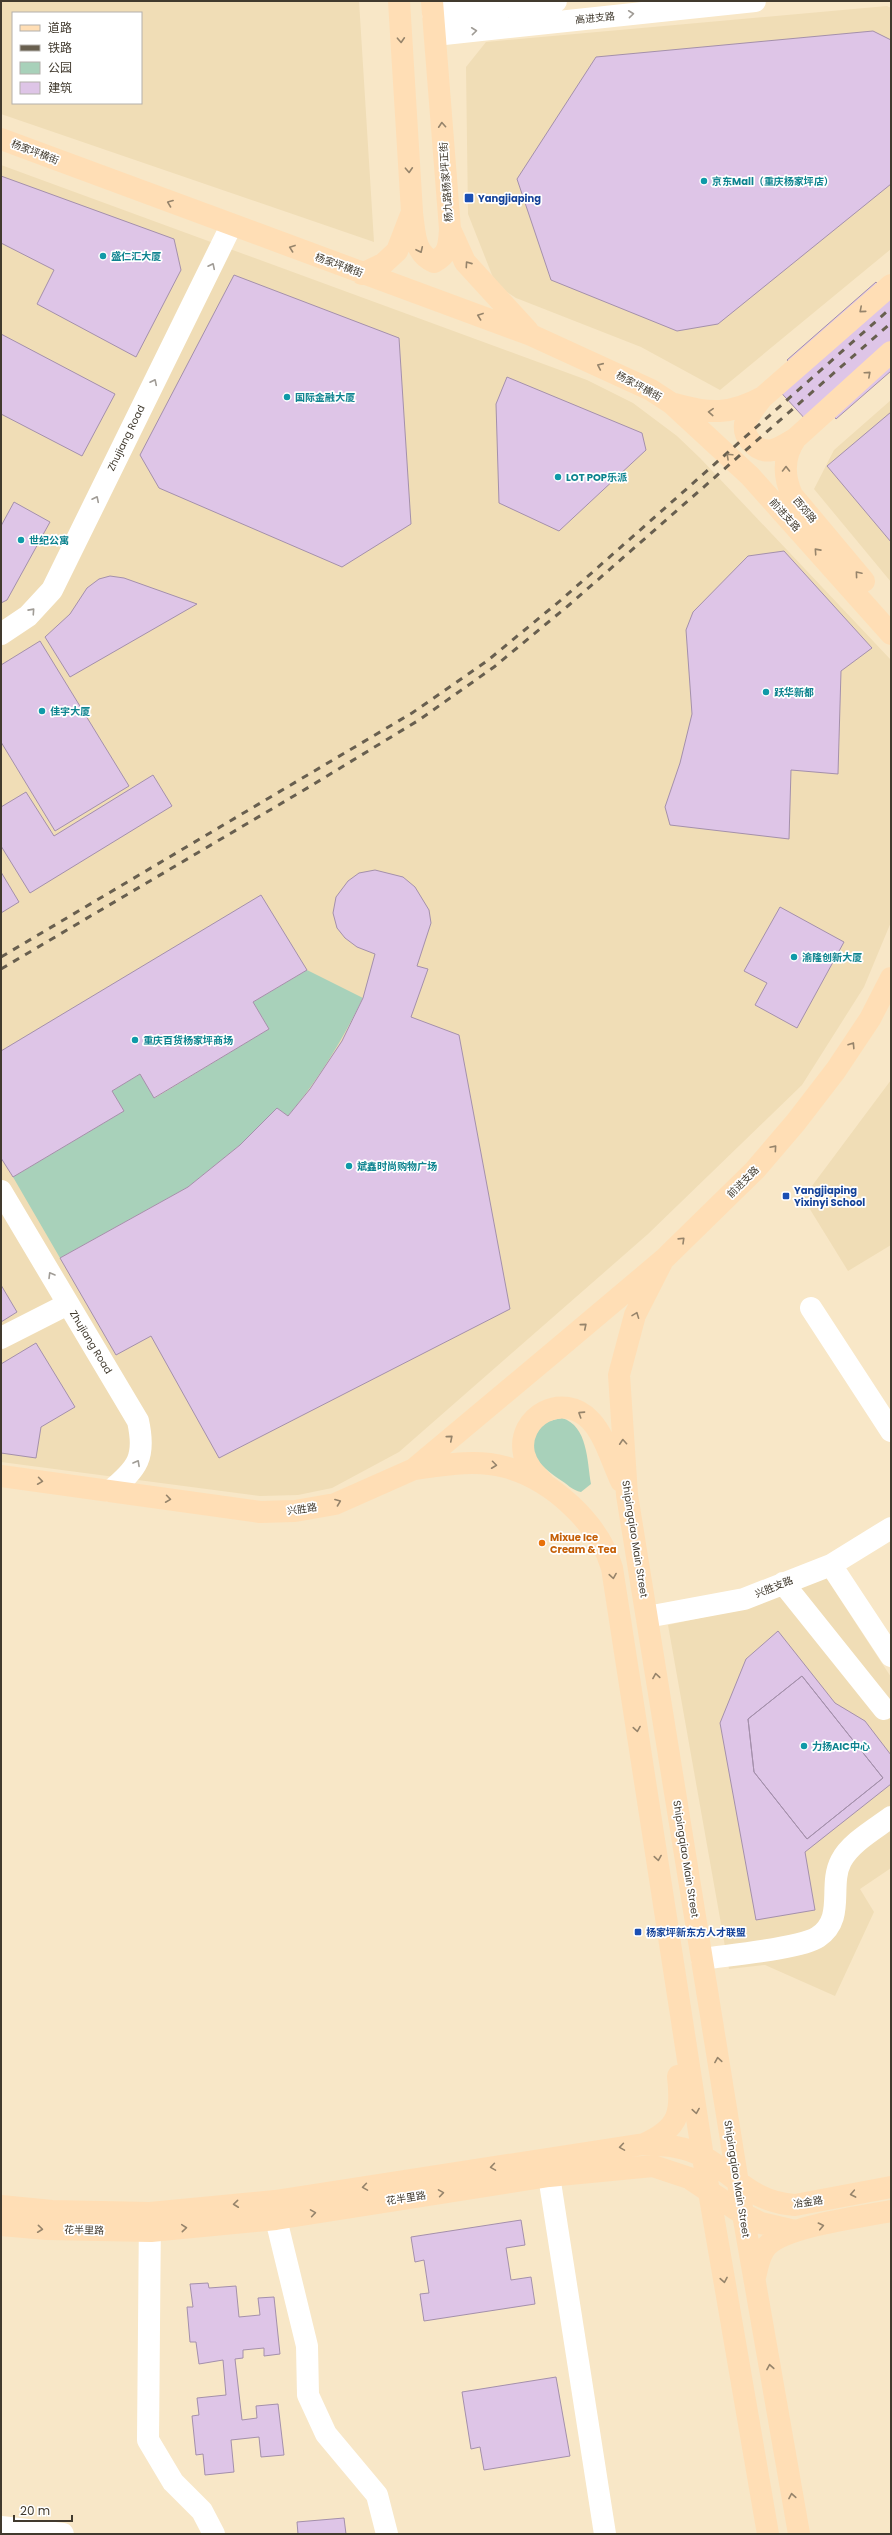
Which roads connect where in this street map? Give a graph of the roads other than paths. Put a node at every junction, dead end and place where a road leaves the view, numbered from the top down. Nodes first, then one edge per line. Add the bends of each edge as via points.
1 (399, 1) edge
2 (556, 1) edge
3 (755, 1) edge
4 (434, 17) edge
5 (1, 139) edge
6 (412, 212) junction
7 (231, 226) junction
8 (450, 229) junction
9 (362, 274) junction
10 (891, 285) edge
11 (531, 335) junction
12 (891, 352) edge
13 (763, 397) junction
14 (672, 403) junction
15 (796, 438) junction
16 (888, 623) edge
17 (1, 634) edge
18 (891, 978) edge
19 (1, 1191) edge
20 (663, 1260) junction
21 (68, 1304) junction
22 (811, 1308) dead end
23 (1, 1338) edge
24 (555, 1351) joint
25 (891, 1431) edge
26 (414, 1469) junction
27 (1, 1476) edge
28 (110, 1491) junction
29 (554, 1492) junction
30 (627, 1495) junction
31 (891, 1528) edge
32 (831, 1565) junction
33 (783, 1583) junction
34 (647, 1617) junction
35 (891, 1656) edge
36 (884, 1709) dead end
37 (891, 1817) edge
38 (702, 1958) junction
39 (681, 2005) junction
40 (725, 2100) junction
41 (644, 2144) junction
42 (703, 2157) junction
43 (638, 2166) junction
44 (549, 2176) junction
45 (738, 2183) junction
46 (891, 2187) edge
47 (709, 2189) junction
48 (795, 2205) junction
49 (1, 2206) edge
50 (891, 2211) edge
51 (743, 2214) junction
52 (276, 2219) junction
53 (150, 2222) junction
54 (1, 2225) edge
55 (795, 2231) junction
56 (720, 2257) junction
57 (755, 2280) junction
58 (1, 2527) edge
59 (63, 2534) edge
60 (214, 2534) edge
61 (387, 2534) edge
62 (605, 2534) edge
63 (768, 2534) edge
64 (799, 2534) edge

1 -> 6 main road
2 - 4 street
4 -> 3 street, 高进支路
8 -> 4 main road, 杨九路杨家坪正街
7 -> 5 main road, 杨家坪横街
6 -> 8 main road via 417,245 424,258 434,262 444,257 449,245
6 - 9 main road via 397,251 383,264
9 -> 7 main road, 杨家坪横街
17 -> 7 street, Zhujiang Road via 28,616 52,590
11 -> 8 main road, 杨九路杨家坪正街 via 487,289 466,262
11 -> 9 main road, 杨家坪横街
10 -> 13 main road
14 -> 11 main road, 杨家坪横街 via 631,380
15 -> 12 main road, 西郊路
13 -> 14 main road via 746,406 716,412 701,411
13 - 15 main road via 745,424 747,438 756,448 770,452
16 -> 14 main road, 前进支路 via 750,476
16 -> 15 main road, 西郊路 via 866,584 792,495 787,484 786,463 787,454
20 -> 18 main road, 前进支路 via 755,1170 796,1122 870,1019
21 -> 19 street, Zhujiang Road
24 -> 20 main road, 前进支路
30 -> 20 main road, Shipingqiao Main Street via 619,1375 635,1315
21 - 23 street
28 -> 21 street, Zhujiang Road via 135,1468 141,1458 143,1442 138,1421
22 - 25 street
26 -> 24 main road, 兴胜路
28 -> 26 main road, 兴胜路 via 260,1512 295,1511 334,1504
26 -> 29 main road via 458,1464 506,1467 530,1477
27 -> 28 main road, 兴胜路
30 -> 29 main road via 598,1430 584,1414 564,1407 553,1407 536,1418 525,1437 523,1447 533,1472
29 -> 39 main road via 588,1521 607,1550 612,1568
30 - 34 main road, Shipingqiao Main Street
31 - 32 street, 兴胜支路
32 - 33 street, 兴胜支路
32 - 35 street
33 - 34 street, 兴胜支路 via 744,1599
33 - 36 street
38 -> 34 main road, Shipingqiao Main Street
37 - 38 street via 849,1850 841,1861 837,1874 835,1911 827,1930 818,1937 793,1945
40 -> 38 main road, Shipingqiao Main Street
39 - 41 main road, 花半里路 via 676,2047 681,2102 679,2112 667,2131
39 -> 42 main road
40 - 42 main road via 719,2142
40 - 45 main road, Shipingqiao Main Street
41 - 42 main road, 冶金路 via 669,2145
41 -> 53 main road, 花半里路
42 - 43 main road
42 - 45 main road, 冶金路
42 - 47 main road
43 - 44 main road, 花半里路
43 - 47 main road, 花半里路 via 671,2170
52 -> 44 main road, 花半里路
44 - 62 street
45 - 48 main road, 冶金路 via 766,2200
45 - 51 main road, Shipingqiao Main Street
46 -> 48 main road, 冶金路
47 - 51 main road, 花半里路
47 - 56 main road
48 - 51 main road
49 - 53 main road, 花半里路
55 -> 50 main road
51 - 55 main road, 花半里路 via 778,2229
51 - 56 main road via 735,2219 726,2232
51 - 57 main road, Shipingqiao Main Street
53 -> 52 main road, 花半里路
52 - 61 street via 306,2346 308,2395 326,2434 377,2495
54 -> 53 main road, 花半里路 via 47,2230
53 - 60 street via 148,2440 173,2482 202,2511
55 - 57 main road via 775,2239 766,2247 760,2258
56 -> 63 main road
64 -> 57 main road, Shipingqiao Main Street
58 - 59 street

